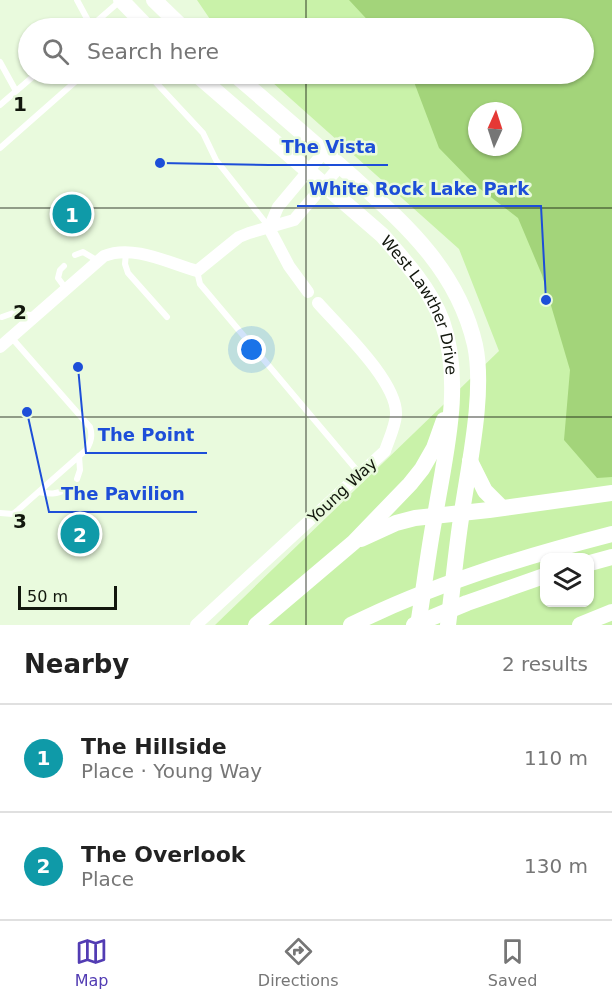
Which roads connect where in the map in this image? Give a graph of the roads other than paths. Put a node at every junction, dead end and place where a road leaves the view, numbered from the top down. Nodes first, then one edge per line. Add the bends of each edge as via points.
1 (77, 0) edge
2 (121, 0) edge
3 (154, 0) edge
4 (86, 18) edge
5 (100, 18) edge
6 (135, 18) edge
7 (173, 18) edge
8 (0, 62) edge
9 (24, 84) edge
10 (73, 84) edge
11 (157, 84) edge
12 (207, 84) edge
13 (246, 84) edge
14 (16, 91) junction
15 (0, 105) edge
16 (0, 148) edge
17 (324, 152) junction
18 (340, 166) junction
19 (308, 172) junction
20 (324, 186) junction
21 (269, 228) junction
22 (126, 253) junction
23 (75, 255) dead end
24 (98, 261) junction
25 (64, 266) dead end
26 (197, 271) junction
27 (66, 289) junction
28 (308, 292) dead end
29 (318, 303) dead end
30 (2, 317) dead end
31 (35, 317) junction
32 (167, 317) dead end
33 (11, 337) junction
34 (0, 347) edge
35 (451, 399) junction
36 (79, 456) junction
37 (470, 461) junction
38 (360, 474) junction
39 (76, 479) dead end
40 (66, 489) dead end
41 (39, 492) junction
42 (612, 493) edge
43 (502, 507) junction
44 (0, 513) edge
45 (461, 513) junction
46 (434, 517) junction
47 (612, 534) edge
48 (354, 542) junction
49 (612, 557) edge
50 (594, 562) edge
51 (540, 577) edge
52 (612, 612) edge
53 (196, 625) edge
54 (256, 625) edge
55 (351, 625) edge
56 (416, 625) edge
57 (448, 625) edge
58 (580, 625) edge

1 - 4 lane
2 - 5 lane
2 - 6 street
3 - 7 street
8 - 14 lane
9 - 14 lane
10 - 16 lane
11 - 21 lane via 203,133 216,160
12 - 19 street, West Lawther Drive
13 - 17 street, West Lawther Drive
14 - 15 lane
17 - 18 street, West Lawther Drive
17 - 19 street
18 - 20 street
18 - 37 street, West Lawther Drive via 418,238 443,271 462,307 475,346 477,387
19 - 20 street, West Lawther Drive
19 - 21 street via 278,207
20 - 21 street via 294,220
20 - 35 street, West Lawther Drive via 382,235 407,263 436,307 448,343
21 - 26 street via 238,237
21 - 28 street
22 - 24 street via 109,254
22 - 26 street via 145,254
22 - 32 lane via 128,273
23 - 24 lane via 83,252
24 - 27 street
25 - 27 lane via 58,278
26 - 38 lane via 200,284
27 - 31 street
29 - 38 street, Young Way via 381,376 396,414 385,451
30 - 31 lane via 21,312
31 - 33 street
33 - 34 street
33 - 36 lane via 90,427 91,442
35 - 46 street, West Lawther Drive
35 - 48 street via 422,470
36 - 39 lane
36 - 41 lane
37 - 43 street via 485,490
37 - 45 street, West Lawther Drive
38 - 53 street, Young Way
40 - 41 lane via 60,493
41 - 44 lane via 13,513
42 - 43 street
43 - 45 street
45 - 46 street
45 - 57 street, West Lawther Drive
46 - 48 street via 396,523
46 - 56 street, West Lawther Drive
47 - 55 street via 461,579
48 - 54 street
49 - 50 street
51 - 56 street
52 - 58 street

